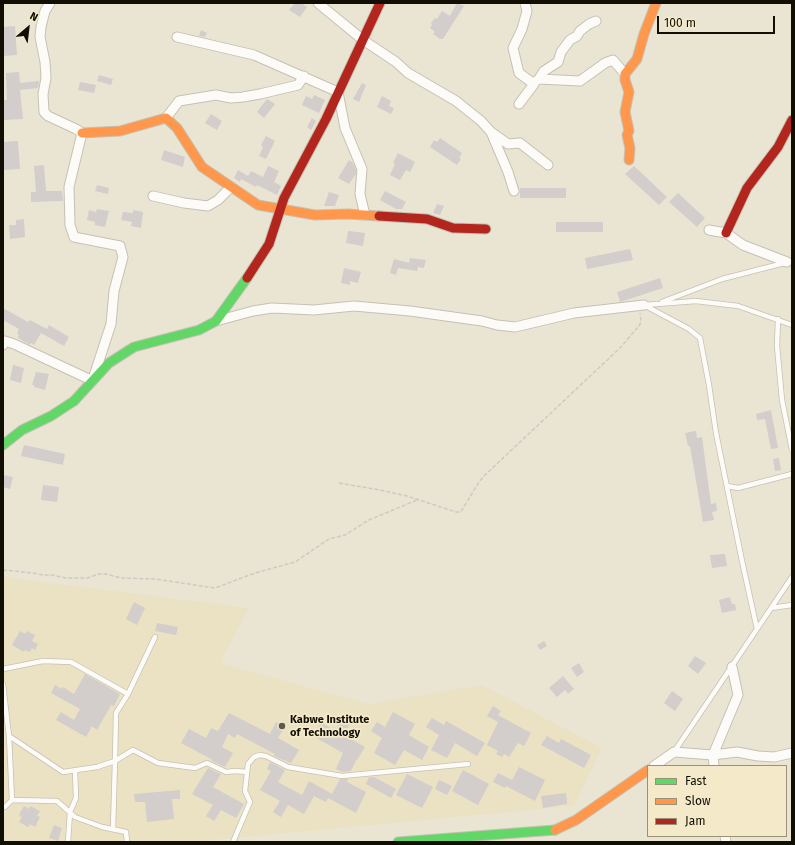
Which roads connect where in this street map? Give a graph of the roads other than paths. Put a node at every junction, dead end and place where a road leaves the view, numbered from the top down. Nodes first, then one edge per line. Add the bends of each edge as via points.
1 (50, 3) edge
2 (318, 3) edge
3 (380, 3) edge
4 (525, 3) edge
5 (656, 3) edge
6 (596, 21) dead end
7 (177, 37) dead end
8 (363, 40) junction
9 (625, 74) junction
10 (304, 76) junction
11 (536, 81) junction
12 (338, 92) junction
13 (519, 104) dead end
14 (166, 118) junction
15 (792, 120) edge
16 (491, 132) junction
17 (82, 133) junction
18 (629, 160) dead end
19 (548, 165) dead end
20 (231, 187) junction
21 (514, 191) dead end
22 (153, 196) dead end
23 (280, 209) junction
24 (365, 215) junction
25 (486, 229) dead end
26 (709, 230) dead end
27 (726, 232) junction
28 (790, 261) edge
29 (657, 304) junction
30 (642, 306) junction
31 (778, 319) junction
32 (216, 321) junction
33 (792, 325) edge
34 (3, 345) edge
35 (93, 379) junction
36 (3, 445) edge
37 (792, 450) edge
38 (792, 474) edge
39 (727, 486) junction
40 (792, 577) edge
41 (792, 605) edge
42 (771, 608) junction
43 (757, 629) junction
44 (155, 637) dead end
45 (732, 667) junction
46 (3, 669) edge
47 (3, 684) edge
48 (128, 694) junction
49 (9, 736) junction
50 (674, 752) junction
51 (792, 753) edge
52 (713, 756) junction
53 (116, 761) junction
54 (468, 764) dead end
55 (655, 765) edge
56 (714, 765) edge
57 (75, 770) junction
58 (647, 771) edge
59 (247, 772) junction
60 (12, 800) junction
61 (3, 807) edge
62 (70, 812) junction
63 (113, 829) junction
64 (68, 842) edge
65 (127, 842) edge
66 (233, 842) edge
67 (398, 842) edge

1 - 17 street via 41,27 40,38 46,78 43,94 44,112
2 - 8 street
3 - 8 street
4 - 11 street via 527,11 524,23 513,48 519,73
5 - 9 street via 637,59
6 - 11 street via 570,40 558,62 544,71
7 - 10 street via 254,55
8 - 12 street
8 - 16 street via 408,73 456,101
9 - 11 street via 613,60 580,81
9 - 18 street via 628,92 625,112 629,131
10 - 12 street
10 - 14 street via 298,85 260,94 231,98 216,95 179,101
11 - 13 street
12 - 23 street
12 - 24 street via 345,128 362,169 360,194
14 - 17 street via 120,131
14 - 20 street via 177,128 202,167
15 - 27 street via 778,147 747,188
16 - 19 street via 508,144 520,143
16 - 21 street
17 - 35 street via 70,187 70,225 74,237 120,246 123,257 114,290 111,324
20 - 22 street via 208,206
20 - 23 street via 258,205
23 - 24 street via 314,215
23 - 32 street via 269,244
24 - 25 street via 427,219 453,228
26 - 27 street
27 - 28 street via 743,245
28 - 29 lane via 722,279
29 - 30 lane
29 - 31 lane via 696,301 738,306
30 - 32 street via 574,313 515,327 410,311 354,306 314,310 272,308
30 - 39 lane via 690,329 700,338
31 - 33 lane
31 - 37 lane via 777,346 782,400
32 - 35 street via 199,330 134,347 109,363
34 - 35 street via 5,341 14,344
35 - 36 street via 74,401 22,430
38 - 39 lane via 738,488
39 - 43 lane
40 - 42 lane
41 - 42 lane
42 - 43 lane
43 - 45 lane
44 - 48 lane
45 - 50 lane
45 - 52 street via 738,695
46 - 48 lane via 43,661 71,662
47 - 49 lane
48 - 53 lane via 116,713
49 - 57 lane via 62,772
49 - 60 lane
50 - 52 street
50 - 55 street
51 - 52 street via 774,757 737,752
52 - 56 street
53 - 57 lane
53 - 59 lane via 133,750 158,762 195,768 207,762 226,772
53 - 63 lane
54 - 59 lane via 342,776 288,767 260,755 248,764
57 - 62 lane via 76,798
58 - 67 street via 576,820 555,830
59 - 66 lane via 245,791 250,802
60 - 61 lane
60 - 62 lane via 57,801
62 - 63 lane via 75,817
62 - 64 lane
63 - 65 lane via 126,832

